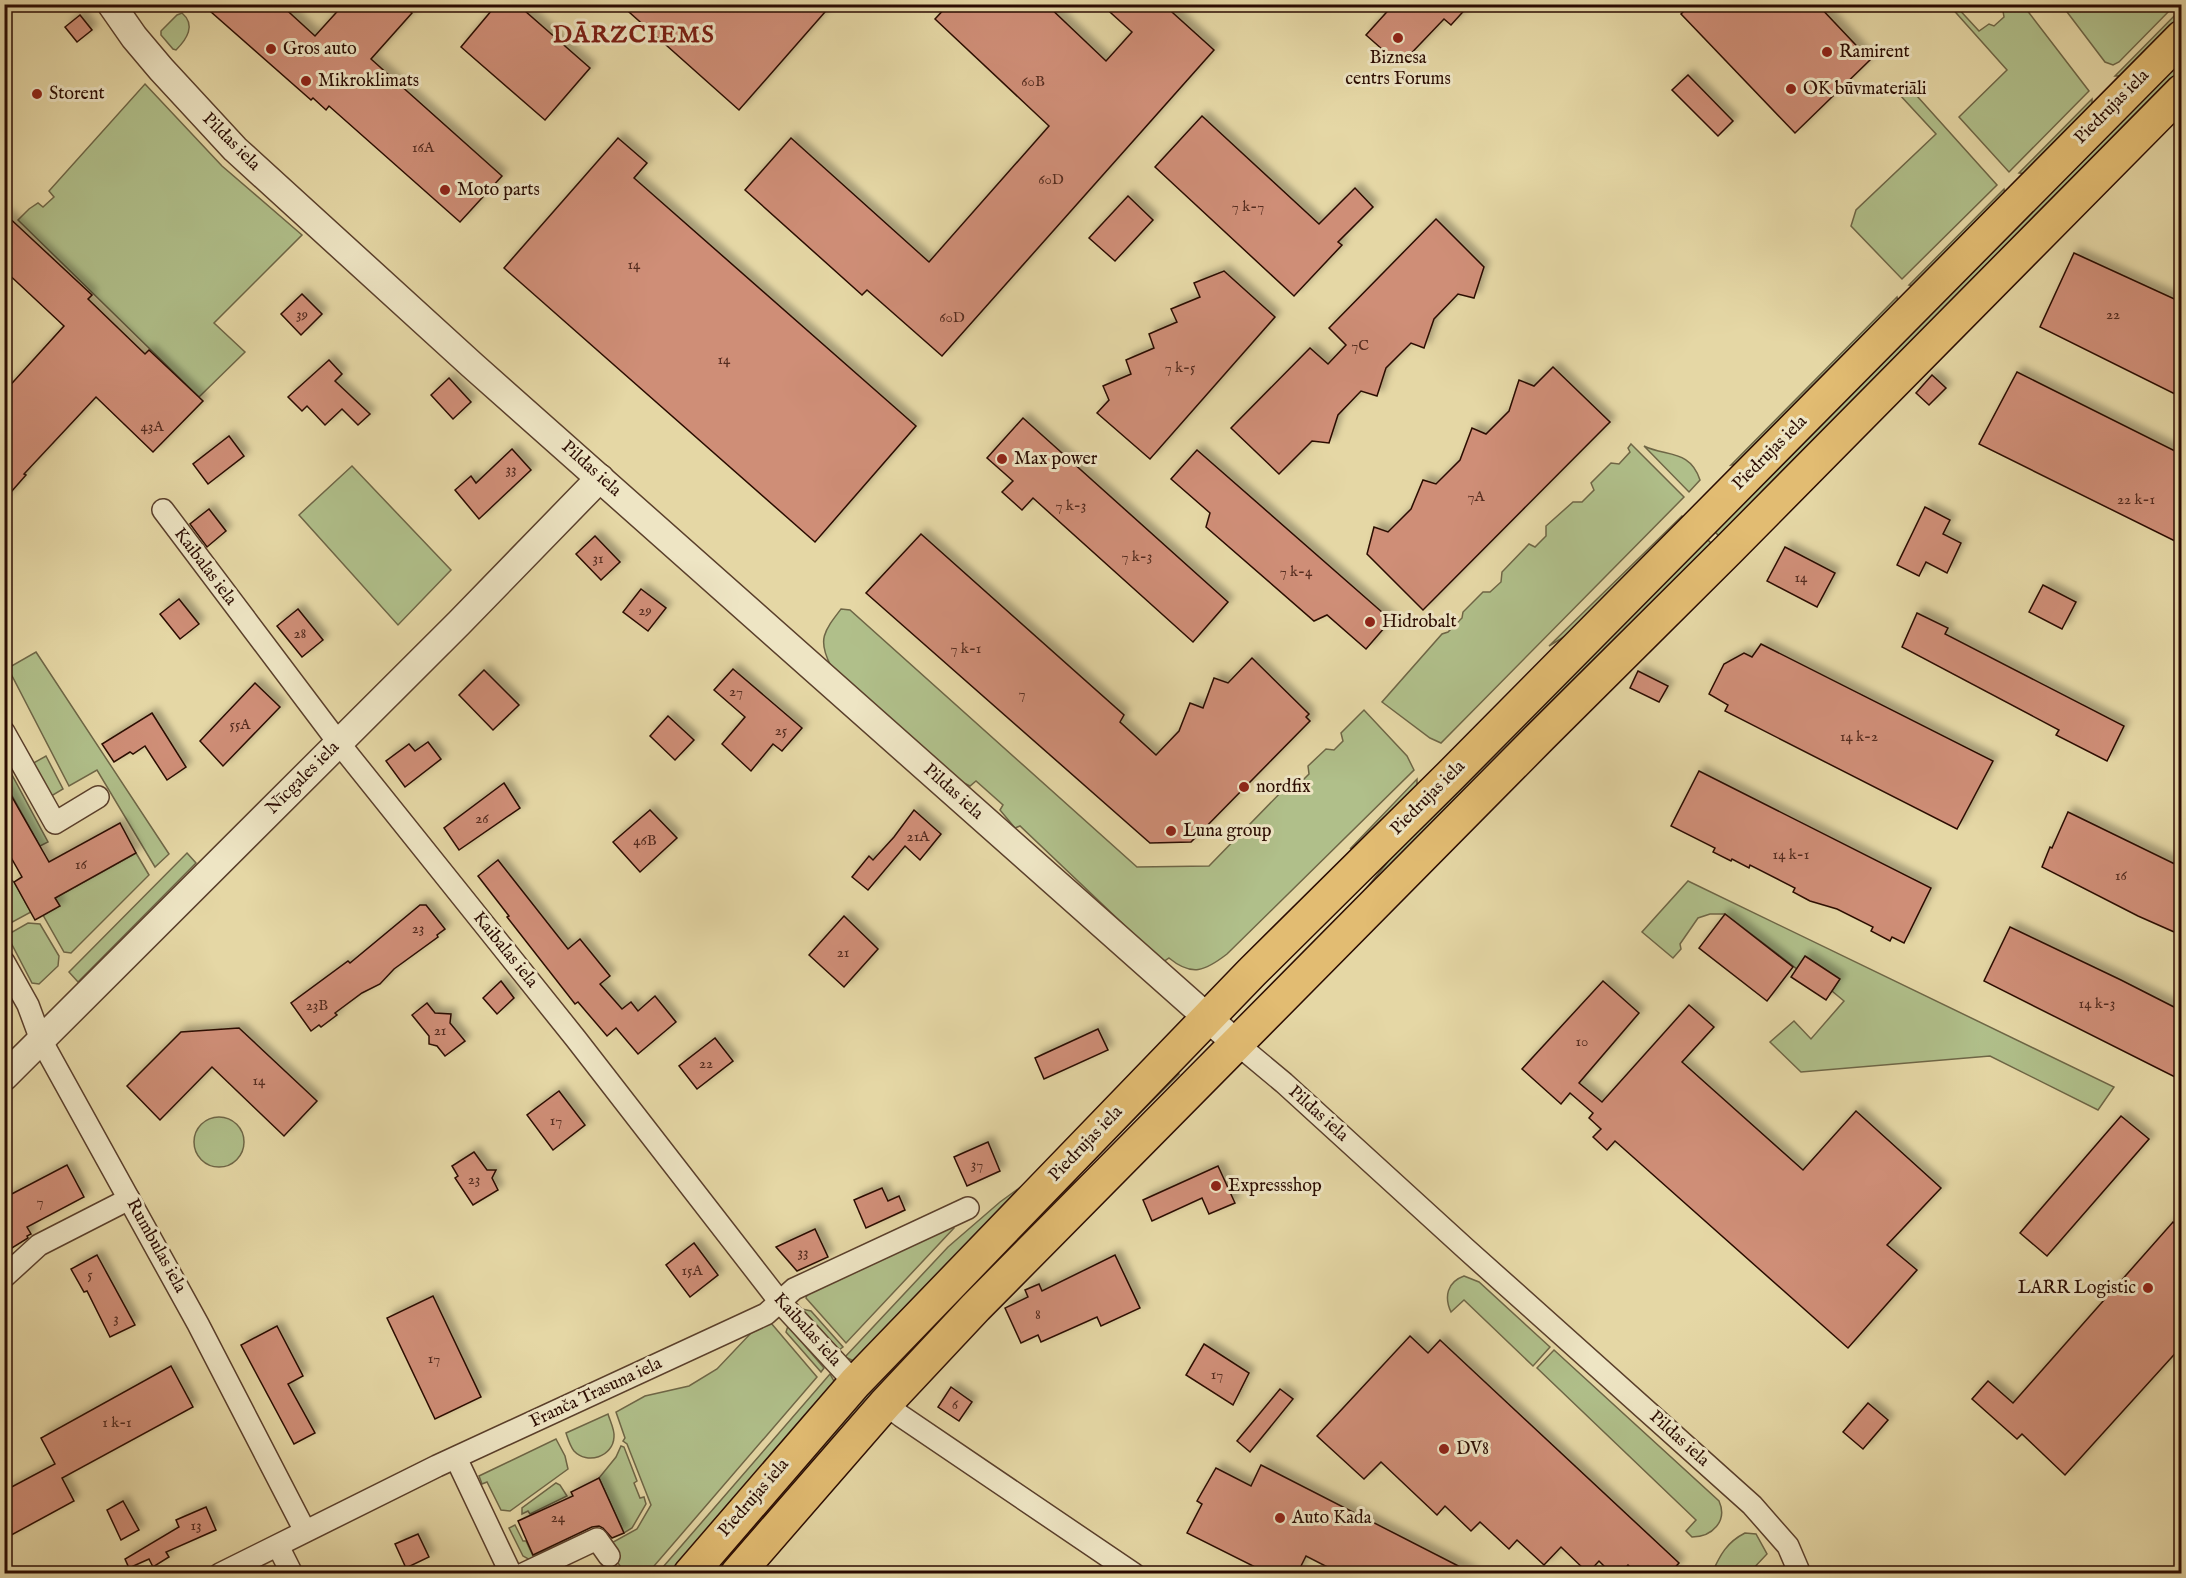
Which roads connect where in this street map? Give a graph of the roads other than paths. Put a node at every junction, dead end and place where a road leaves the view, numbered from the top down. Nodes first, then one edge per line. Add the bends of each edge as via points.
1 (111, 4) edge
2 (2181, 37) edge
3 (2181, 91) edge
4 (600, 478) junction
5 (163, 510) dead end
6 (4, 732) edge
7 (338, 742) junction
8 (98, 797) dead end
9 (4, 962) edge
10 (1208, 1018) junction
11 (41, 1040) junction
12 (1236, 1043) junction
13 (4, 1077) edge
14 (129, 1199) junction
15 (968, 1208) dead end
16 (4, 1277) edge
17 (780, 1302) junction
18 (855, 1383) junction
19 (885, 1404) junction
20 (456, 1458) junction
21 (305, 1531) junction
22 (278, 1546) junction
23 (609, 1556) dead end
24 (220, 1574) edge
25 (292, 1574) edge
26 (511, 1574) edge
27 (523, 1574) edge
28 (690, 1574) edge
29 (737, 1574) edge
30 (1134, 1574) edge
31 (1800, 1574) edge

1 - 4 street, Pildas iela via 161,69 235,148
2 - 10 main road, Piedrujas iela
3 - 12 main road, Piedrujas iela
4 - 7 street, Nīcgales iela
4 - 10 street, Pildas iela
5 - 7 street, Kaibalas iela
6 - 8 street via 55,823
7 - 11 street, Nīcgales iela
7 - 17 street, Kaibalas iela
9 - 11 street, Rumbulas iela via 28,1005
10 - 12 street, Pildas iela
10 - 18 main road, Piedrujas iela
11 - 13 street, Nīcgales iela
11 - 14 street, Rumbulas iela
12 - 19 main road, Piedrujas iela
12 - 31 street, Pildas iela via 1752,1505 1788,1546
14 - 16 street via 39,1245
14 - 21 street, Rumbulas iela
15 - 17 street, Franča Trasuna iela via 795,1289
17 - 18 street, Kaibalas iela
17 - 20 street, Franča Trasuna iela via 766,1314
18 - 28 main road, Piedrujas iela
19 - 29 main road, Piedrujas iela
19 - 30 street
20 - 21 street, Franča Trasuna iela
20 - 26 street
21 - 22 street, Franča Trasuna iela
22 - 24 street, Franča Trasuna iela
22 - 25 street
23 - 27 street via 597,1539

